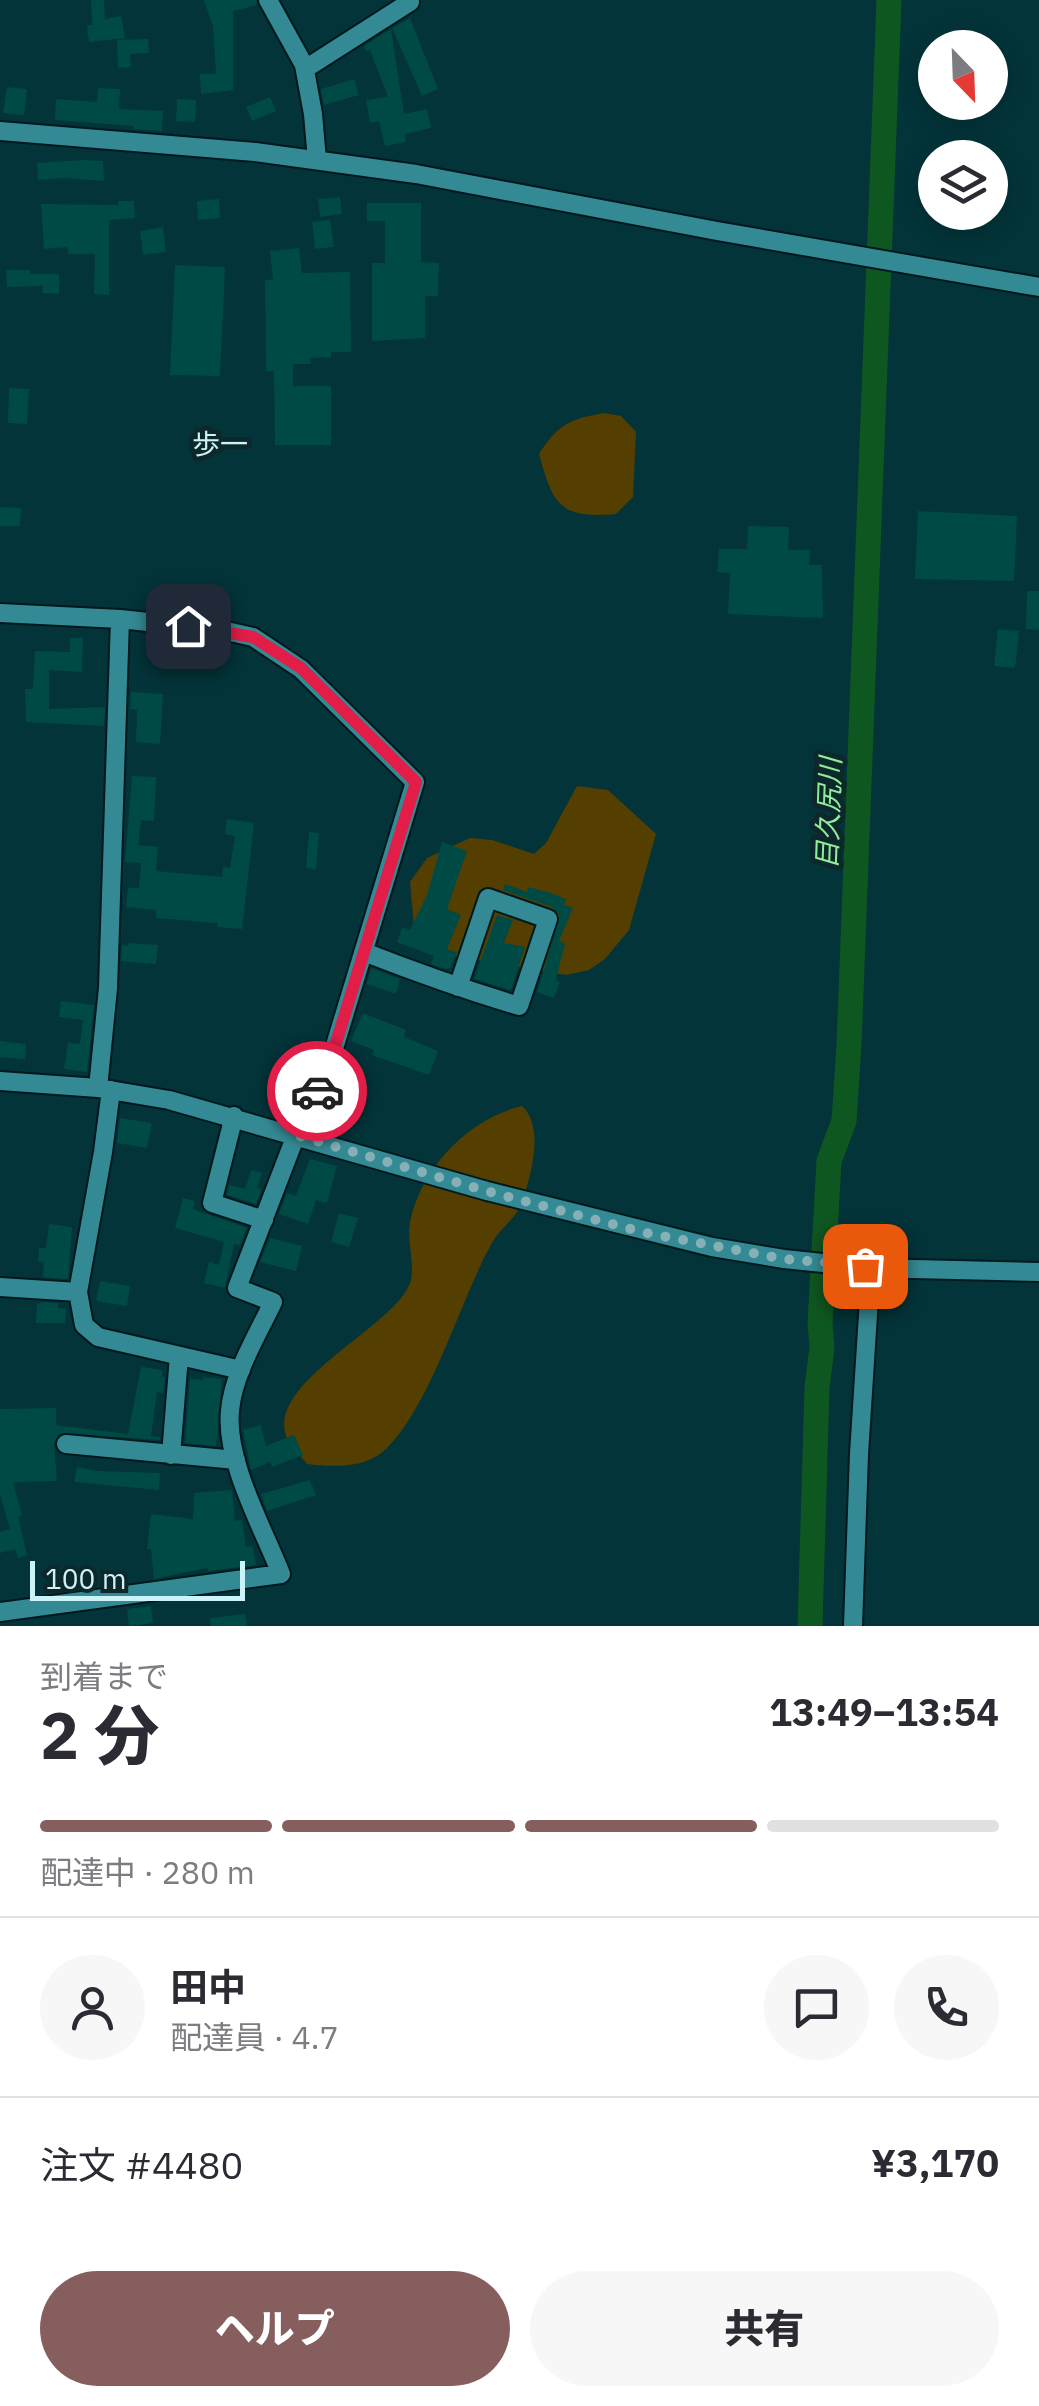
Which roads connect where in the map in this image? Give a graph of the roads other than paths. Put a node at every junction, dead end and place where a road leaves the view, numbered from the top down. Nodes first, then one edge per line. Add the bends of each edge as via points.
1 (268, 0) edge
2 (410, 2) edge
3 (305, 69) junction
4 (0, 131) edge
5 (316, 160) junction
6 (1039, 287) edge
7 (0, 613) edge
8 (120, 618) junction
9 (364, 952) junction
10 (458, 987) junction
11 (0, 1081) edge
12 (105, 1090) junction
13 (234, 1116) junction
14 (296, 1135) junction
15 (264, 1220) junction
16 (868, 1267) junction
17 (1039, 1272) edge
18 (0, 1287) edge
19 (78, 1292) junction
20 (179, 1356) junction
21 (241, 1370) junction
22 (66, 1444) dead end
23 (170, 1455) junction
24 (236, 1460) junction
25 (0, 1612) edge
26 (853, 1626) edge

1 - 3 street
2 - 3 street
3 - 5 street
4 - 5 street
5 - 6 street
7 - 8 street
8 - 9 street via 253,637 301,668 416,782
8 - 12 street
9 - 10 street
9 - 14 street via 329,1066
10 - 10 street via 519,1006 548,919 488,898
11 - 12 street
12 - 13 street
12 - 19 street via 103,1152
13 - 14 street
13 - 15 street via 212,1203
14 - 15 street
14 - 16 street via 646,1233
15 - 21 street via 237,1288 272,1302
16 - 17 street
16 - 26 street
18 - 19 street
19 - 20 street via 84,1325 98,1337
20 - 21 street
20 - 23 street
21 - 24 street via 230,1407
22 - 23 street
23 - 24 street
24 - 25 street via 281,1574

